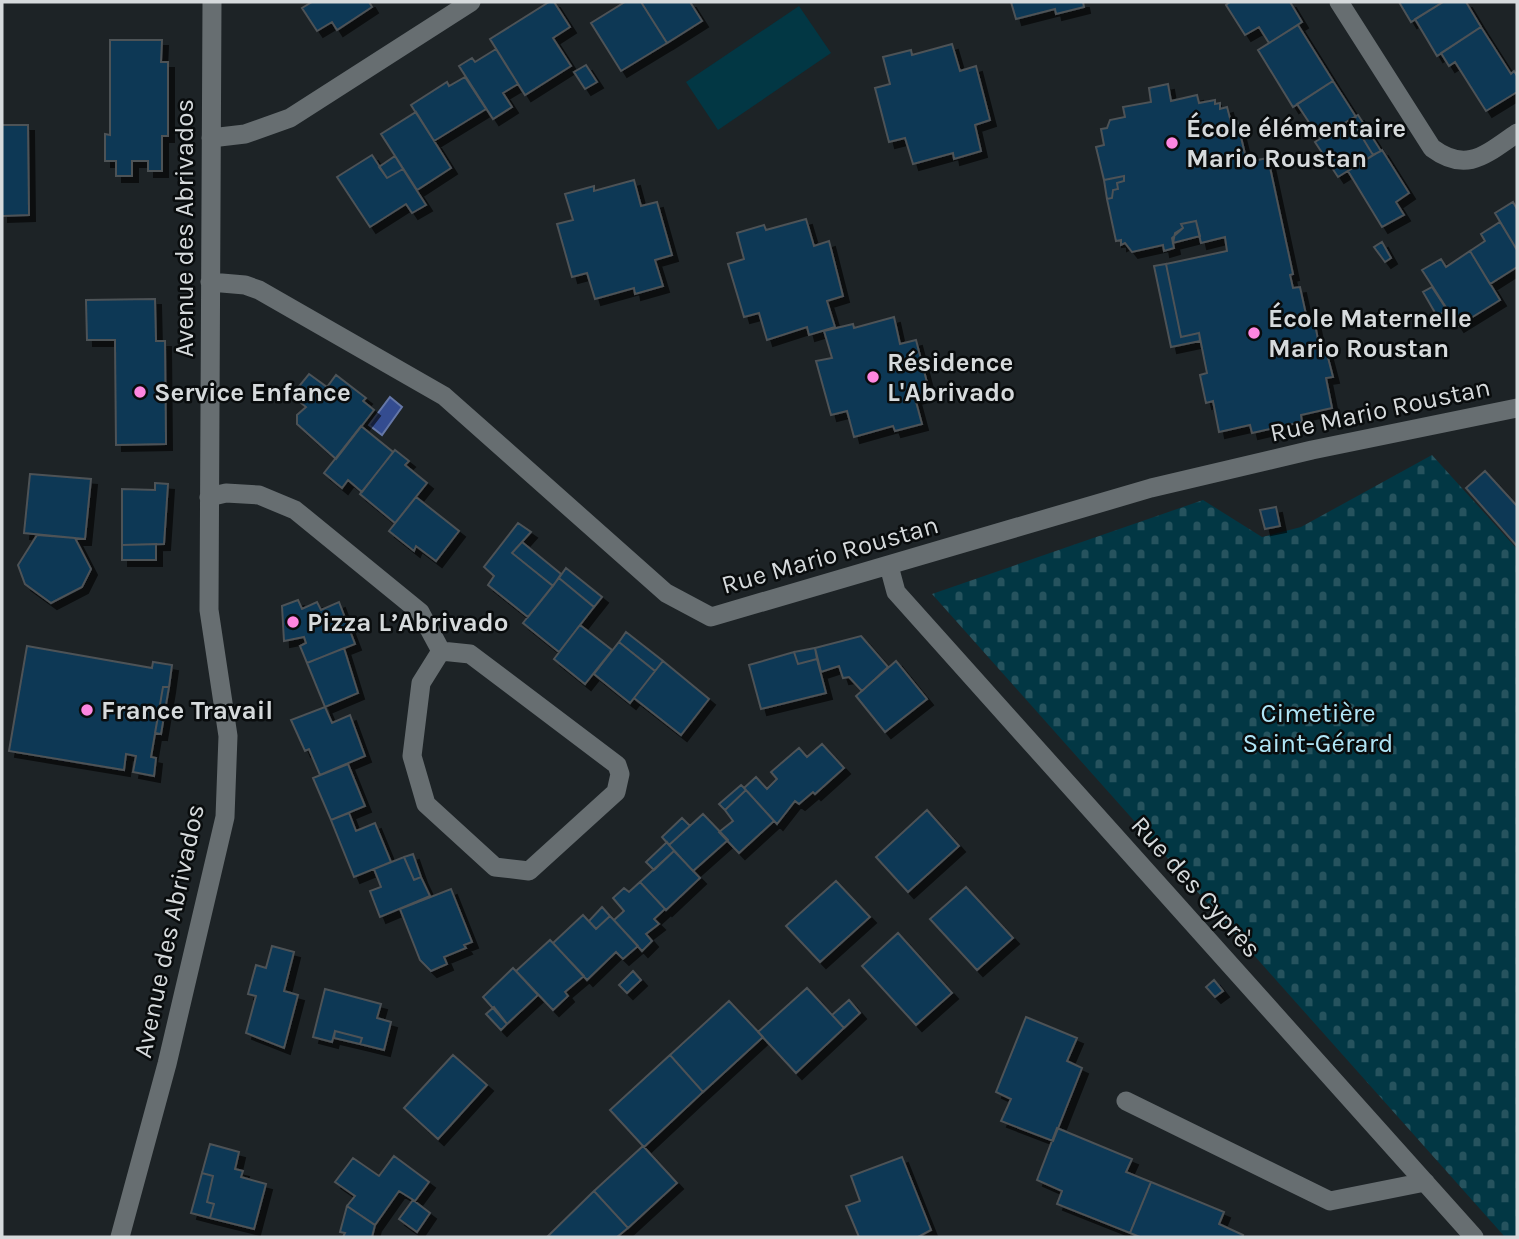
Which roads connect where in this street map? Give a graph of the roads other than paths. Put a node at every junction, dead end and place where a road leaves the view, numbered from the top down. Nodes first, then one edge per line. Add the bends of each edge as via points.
1 (212, 2) edge
2 (471, 2) edge
3 (1339, 2) edge
4 (1517, 133) edge
5 (211, 138) junction
6 (210, 282) junction
7 (1517, 408) edge
8 (209, 497) junction
9 (888, 566) junction
10 (441, 651) junction
11 (1126, 1101) dead end
12 (1424, 1182) junction
13 (120, 1237) edge
14 (1474, 1237) edge

1 - 5 street, Avenue des Abrivados
2 - 5 street via 290,118 246,134
3 - 4 street via 1432,148 1447,159 1463,162 1482,157
5 - 6 street, Avenue des Abrivados
6 - 8 street, Avenue des Abrivados
6 - 9 street, Rue Mario Roustan via 259,290 444,396 666,593 711,617
7 - 9 street, Rue Mario Roustan via 1164,484
8 - 10 street via 259,495 295,510 421,612
8 - 13 street, Avenue des Abrivados via 209,610 228,736 225,817 167,1064
9 - 12 street, Rue des Cyprès via 896,592
10 - 10 street via 421,683 412,755 426,804 495,867 529,871 616,792 617,765 470,654
11 - 12 street via 1330,1201
12 - 14 street, Rue des Cyprès

